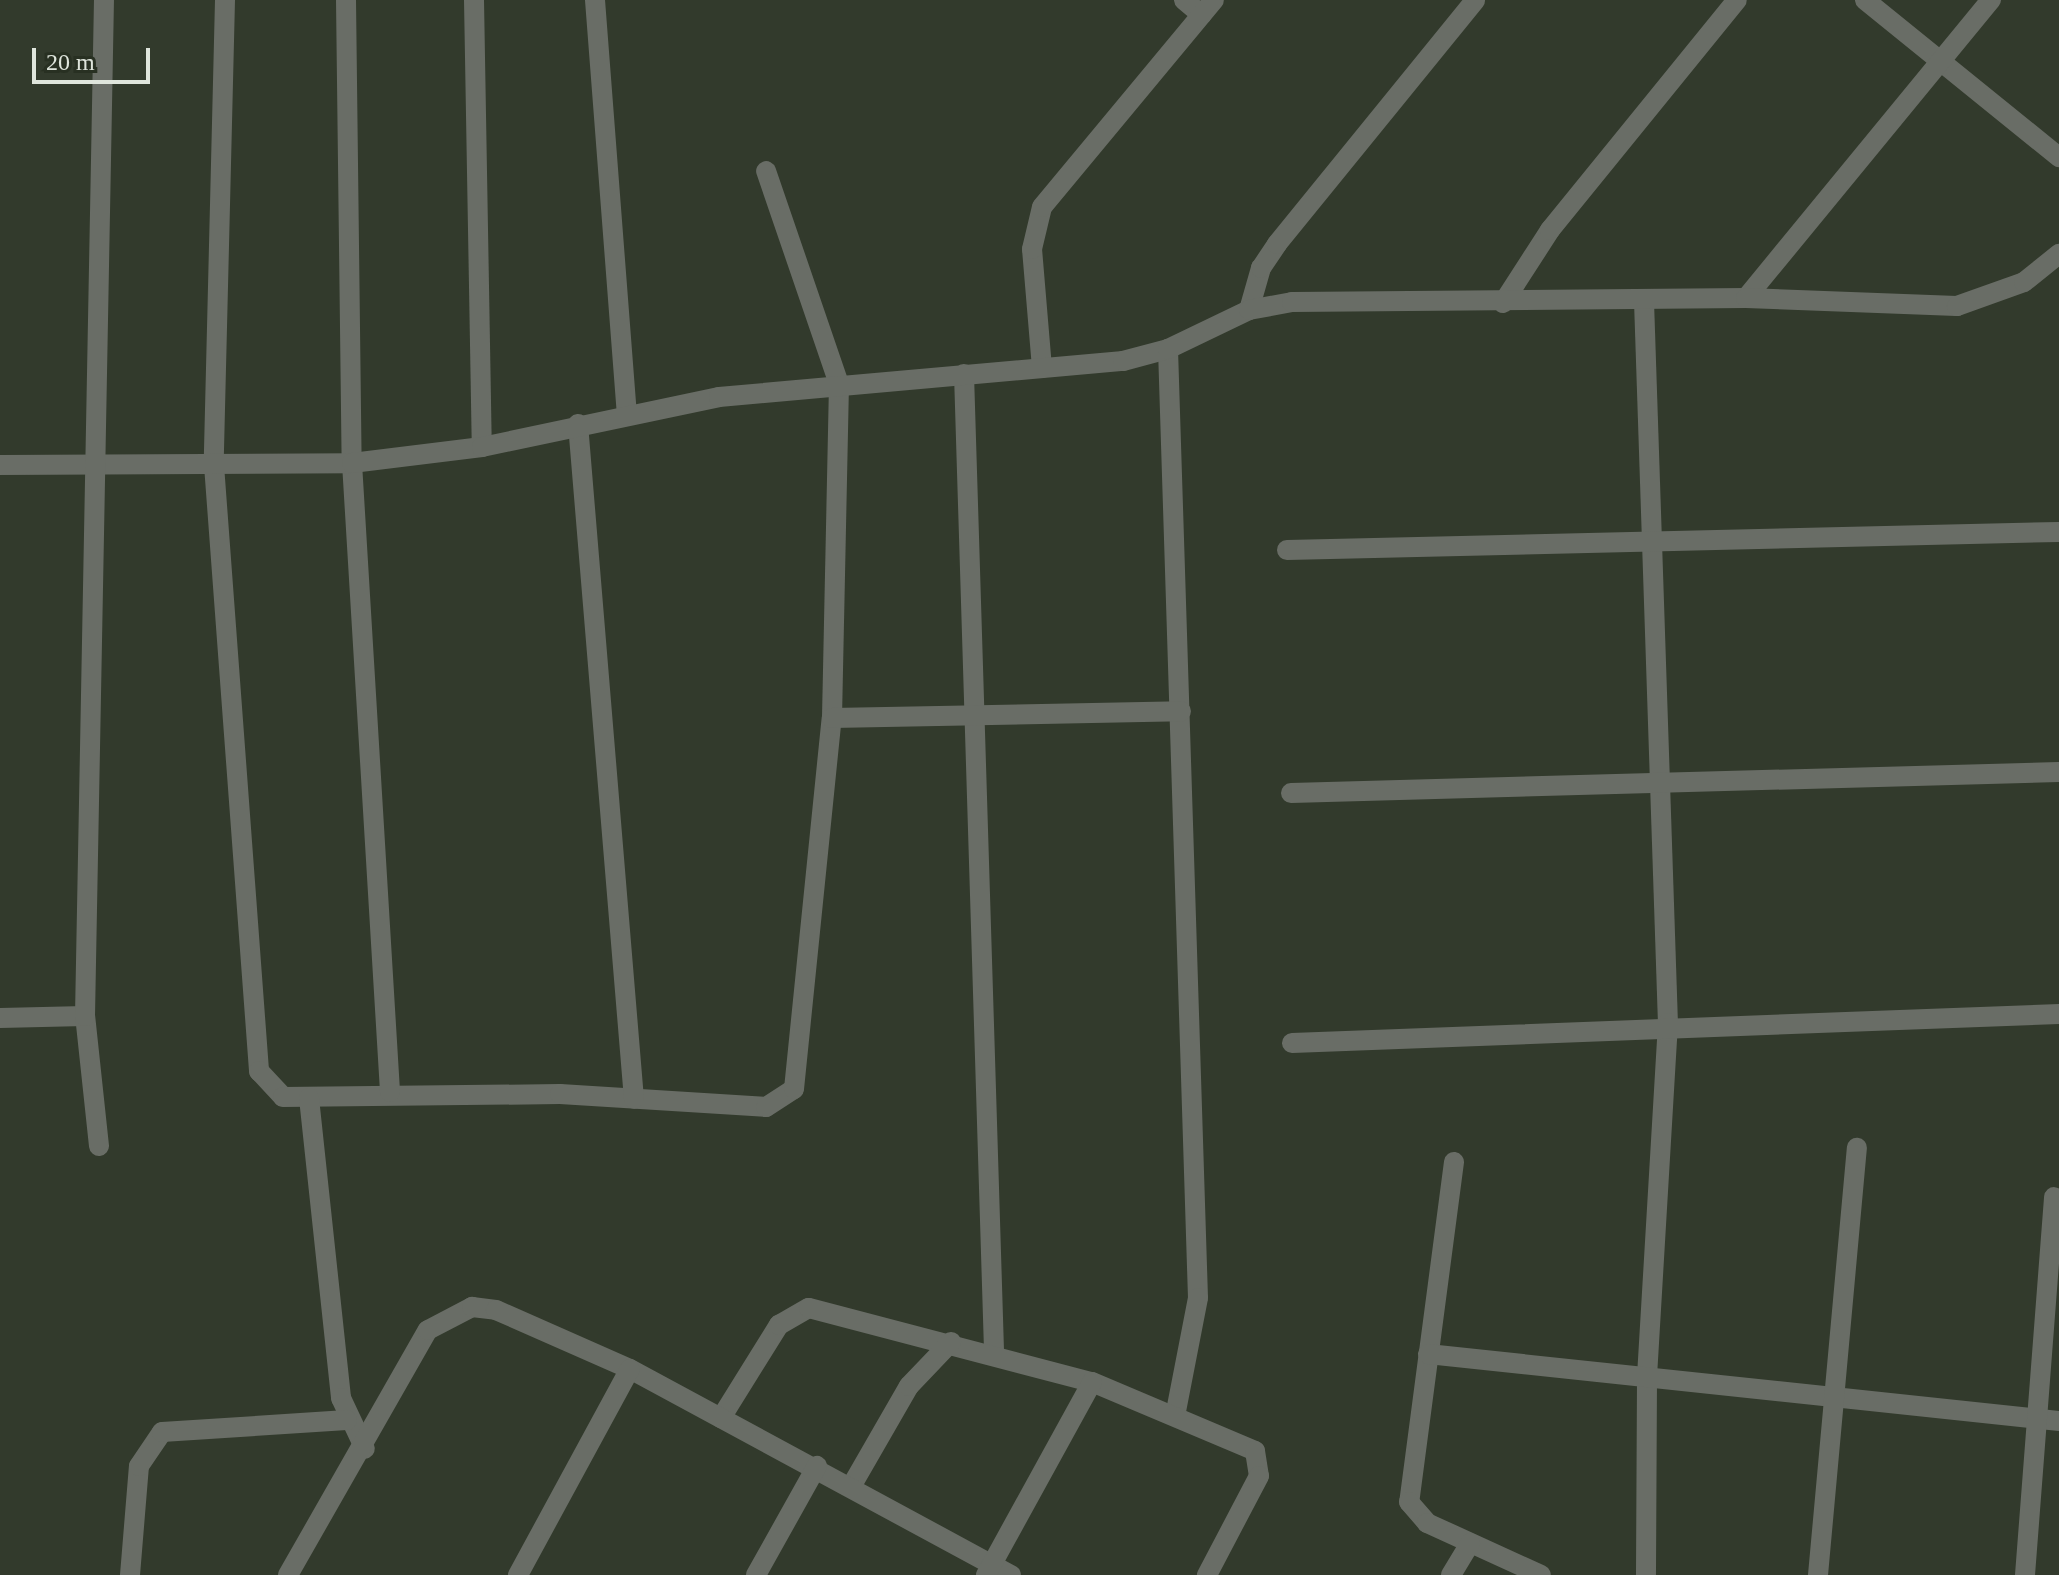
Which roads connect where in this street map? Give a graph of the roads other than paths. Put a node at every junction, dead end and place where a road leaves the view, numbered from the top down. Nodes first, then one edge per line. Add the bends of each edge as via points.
1 (104, 0) edge
2 (225, 0) edge
3 (346, 0) edge
4 (474, 0) edge
5 (595, 0) edge
6 (1184, 0) edge
7 (1475, 0) edge
8 (1737, 0) edge
9 (1865, 0) edge
10 (1991, 0) edge
11 (1208, 7) edge
12 (1943, 63) junction
13 (2059, 157) edge
14 (766, 171) dead end
15 (2059, 254) edge
16 (1746, 298) junction
17 (1644, 301) junction
18 (1503, 303) junction
19 (1249, 310) junction
20 (1168, 349) junction
21 (1042, 368) junction
22 (964, 374) junction
23 (839, 384) junction
24 (627, 413) junction
25 (578, 424) junction
26 (482, 447) junction
27 (352, 463) junction
28 (0, 465) edge
29 (97, 465) junction
30 (214, 465) junction
31 (2059, 532) edge
32 (1654, 541) junction
33 (1287, 550) dead end
34 (1181, 711) junction
35 (978, 714) junction
36 (832, 718) junction
37 (2059, 772) edge
38 (1661, 782) junction
39 (1291, 793) dead end
40 (2059, 1014) edge
41 (85, 1016) junction
42 (0, 1018) edge
43 (1668, 1023) junction
44 (1292, 1043) dead end
45 (390, 1092) junction
46 (309, 1098) junction
47 (634, 1099) junction
48 (99, 1146) dead end
49 (1857, 1148) dead end
50 (1454, 1162) dead end
51 (2054, 1197) dead end
52 (951, 1342) junction
53 (994, 1353) junction
54 (1428, 1354) junction
55 (630, 1369) junction
56 (1647, 1380) junction
57 (1092, 1382) junction
58 (1831, 1398) junction
59 (1175, 1416) junction
60 (721, 1418) junction
61 (2036, 1418) junction
62 (347, 1420) junction
63 (2059, 1421) edge
64 (365, 1449) junction
65 (817, 1466) junction
66 (852, 1485) junction
67 (1470, 1543) junction
68 (989, 1570) edge
69 (130, 1575) edge
70 (288, 1575) edge
71 (518, 1575) edge
72 (756, 1575) edge
73 (1011, 1575) edge
74 (1207, 1575) edge
75 (1451, 1575) edge
76 (1541, 1575) edge
77 (1646, 1575) edge
78 (1818, 1575) edge
79 (2025, 1575) edge

1 - 29 street
2 - 30 street
3 - 27 street
4 - 26 street
5 - 24 street
6 - 11 street
7 - 19 street via 1277,244 1261,268
8 - 18 street via 1550,230
9 - 12 street
10 - 12 street
11 - 21 street via 1042,207 1032,249
12 - 13 street
12 - 16 street
14 - 23 street
15 - 16 street via 1992,298 1957,306
16 - 17 street
17 - 18 street
17 - 32 street
18 - 19 street via 1292,302
19 - 20 street
20 - 21 street
20 - 34 street
21 - 22 street
22 - 23 street
22 - 35 street
23 - 24 street
23 - 36 street
24 - 25 street
25 - 26 street
25 - 47 street
26 - 27 street
27 - 30 street
27 - 45 street
28 - 29 street
29 - 30 street
29 - 41 street
30 - 46 street via 259,1071 283,1097
31 - 32 street
32 - 33 street
32 - 38 street
34 - 35 street
34 - 59 street via 1198,1298
35 - 36 street
35 - 53 street
36 - 47 street via 794,1089 766,1107
37 - 38 street
38 - 39 street
38 - 43 street
40 - 43 street
41 - 42 street
41 - 48 street
43 - 44 street
43 - 56 street
45 - 46 street
45 - 47 street
46 - 62 street
49 - 58 street
50 - 54 street
51 - 61 street
52 - 53 street
52 - 60 street via 796,1310 779,1325
52 - 66 street via 909,1386
53 - 57 street
54 - 56 street
54 - 67 street via 1409,1502 1427,1523
55 - 60 street
55 - 64 street via 496,1310 472,1307 428,1330
55 - 71 street
56 - 58 street
56 - 77 street
57 - 59 street
57 - 68 street
58 - 61 street
58 - 78 street
59 - 74 street via 1255,1451 1260,1463
60 - 65 street
61 - 63 street
61 - 79 street
62 - 64 street
62 - 69 street via 162,1432 139,1466
64 - 70 street
65 - 66 street
65 - 72 street
66 - 68 street
67 - 75 street
67 - 76 street
68 - 73 street

